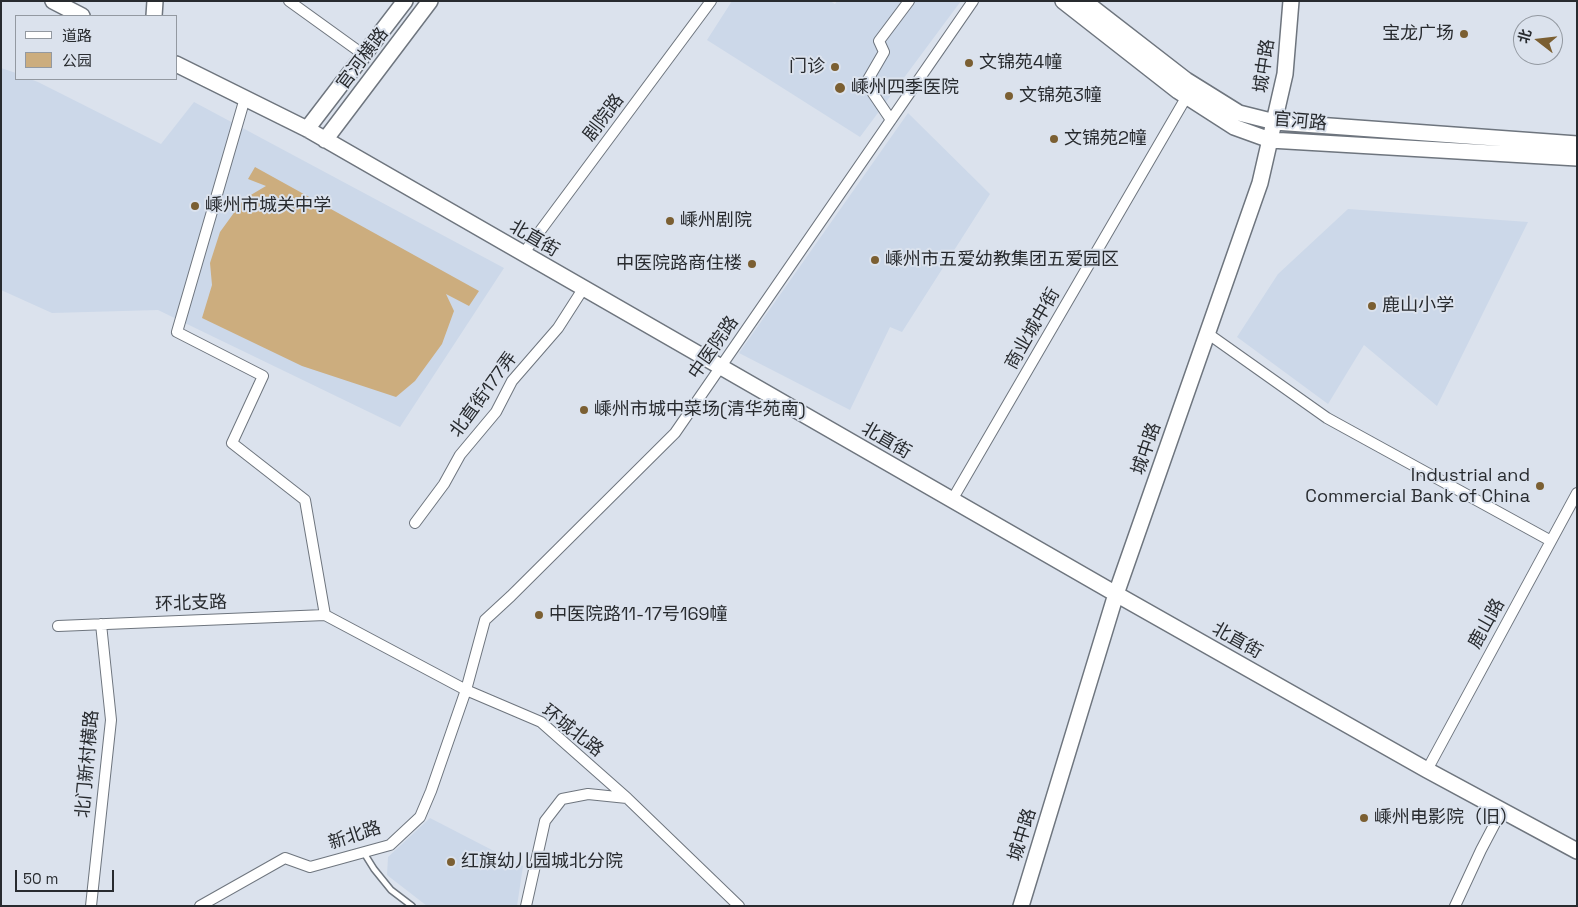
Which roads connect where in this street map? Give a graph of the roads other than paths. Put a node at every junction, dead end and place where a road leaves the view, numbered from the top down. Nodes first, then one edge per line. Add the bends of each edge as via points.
1 (53, 1) edge
2 (155, 1) edge
3 (289, 1) edge
4 (404, 1) edge
5 (430, 1) edge
6 (712, 1) edge
7 (909, 1) edge
8 (973, 1) edge
9 (1063, 1) edge
10 (1084, 1) edge
11 (1291, 1) edge
12 (80, 15) edge
13 (154, 15) edge
14 (364, 55) junction
15 (178, 65) edge
16 (1187, 96) junction
17 (245, 98) junction
18 (892, 120) junction
19 (1275, 122) junction
20 (307, 129) junction
21 (325, 140) junction
22 (1270, 140) junction
23 (1577, 144) edge
24 (1577, 158) edge
25 (523, 254) junction
26 (583, 289) junction
27 (1207, 333) junction
28 (720, 368) junction
29 (1577, 493) edge
30 (952, 500) junction
31 (415, 523) dead end
32 (1551, 541) junction
33 (1116, 594) junction
34 (325, 615) junction
35 (101, 624) junction
36 (58, 626) dead end
37 (466, 690) junction
38 (1427, 770) junction
39 (627, 798) junction
40 (1502, 810) junction
41 (1577, 850) edge
42 (364, 852) junction
43 (91, 906) edge
44 (200, 906) edge
45 (412, 906) edge
46 (526, 906) edge
47 (739, 906) edge
48 (1021, 906) edge
49 (1455, 906) edge

1 - 12 main road
2 - 13 main road
3 - 14 street
4 - 14 main road, 官河横路
5 - 21 main road, 官河横路
6 - 25 street, 剧院路
7 - 18 street via 879,41 884,52 866,83
8 - 18 street, 中医院路
9 - 16 main road, 官河路
10 - 19 main road, 官河路 via 1186,80 1239,113
11 - 19 main road, 城中路 via 1285,74
14 - 20 main road, 官河横路
15 - 17 main road, 北直街
16 - 22 main road, 官河路 via 1234,127
16 - 30 street, 商业城中街
17 - 20 main road, 北直街
17 - 34 street via 178,332 263,376 232,443 305,500
18 - 28 street, 中医院路
19 - 22 main road, 城中路
19 - 23 main road, 官河路
20 - 21 main road, 北直街
21 - 25 main road, 北直街
22 - 24 main road, 官河路
22 - 27 main road, 城中路 via 1260,183
25 - 26 main road, 北直街
26 - 28 main road, 北直街
26 - 31 street, 北直街177弄 via 558,328 512,381 496,412 460,455 444,484
27 - 32 street via 1327,418
27 - 33 main road, 城中路
28 - 30 main road, 北直街
28 - 37 street, 中医院路 via 675,433 485,620
29 - 32 street, 鹿山路
30 - 33 main road, 北直街
32 - 38 street, 鹿山路
33 - 38 main road, 北直街
33 - 48 main road, 城中路
34 - 35 street, 环北支路
34 - 37 street, 环城北路
35 - 36 street, 环北支路
35 - 43 street, 北门新村横路 via 111,720
37 - 39 street, 环城北路 via 540,722
37 - 42 street, 新北路 via 420,817 390,845
38 - 40 main road, 北直街
39 - 46 street via 588,794 562,799 545,821
39 - 47 street, 环城北路
40 - 41 main road, 北直街
40 - 49 street
42 - 44 street, 新北路 via 310,867 286,858
42 - 45 lane via 391,890

